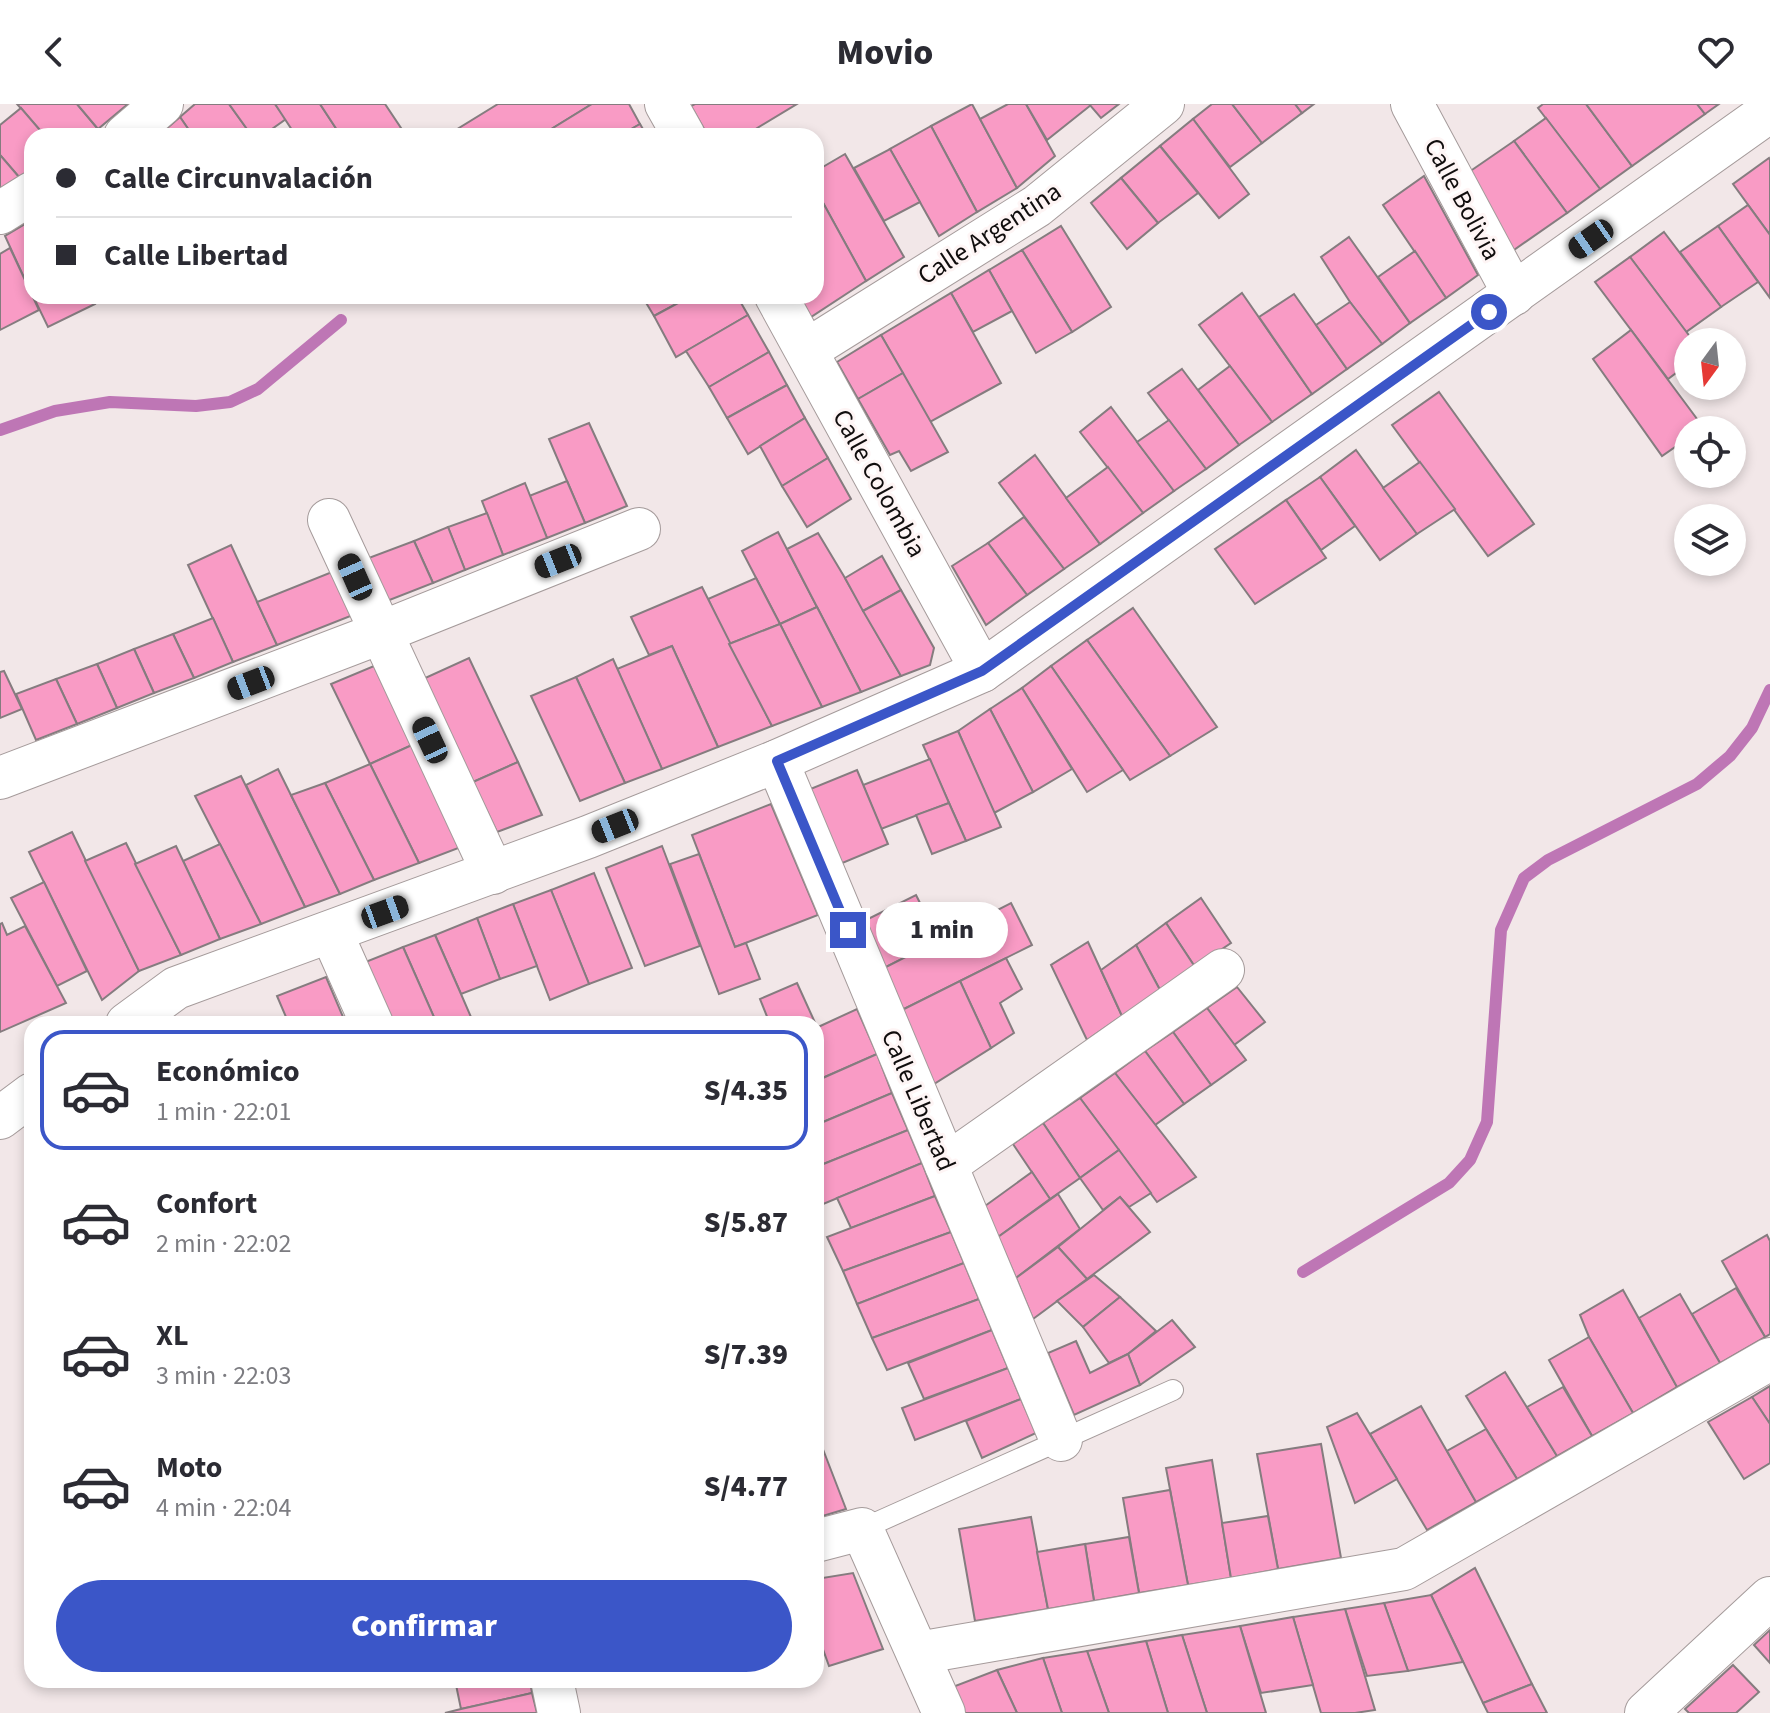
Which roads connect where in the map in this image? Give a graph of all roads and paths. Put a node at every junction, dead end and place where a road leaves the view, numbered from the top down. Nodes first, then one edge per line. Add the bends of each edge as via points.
1 (162, 104) edge
2 (666, 104) edge
3 (1163, 104) edge
4 (1412, 104) edge
5 (1770, 111) edge
6 (134, 128) edge
7 (680, 128) edge
8 (24, 198) edge
9 (0, 213) edge
10 (1514, 294) junction
11 (781, 304) edge
12 (807, 350) junction
13 (329, 520) dead end
14 (639, 529) dead end
15 (380, 633) junction
16 (982, 671) junction
17 (777, 761) junction
18 (0, 778) edge
19 (493, 873) junction
20 (331, 932) junction
21 (1223, 970) dead end
22 (138, 1016) edge
23 (368, 1016) edge
24 (24, 1100) edge
25 (0, 1118) edge
26 (946, 1165) junction
27 (1770, 1359) edge
28 (1173, 1390) dead end
29 (1061, 1440) junction
30 (862, 1529) junction
31 (824, 1539) edge
32 (1770, 1598) edge
33 (918, 1653) junction
34 (554, 1688) edge
35 (559, 1713) edge
36 (944, 1713) edge
37 (1646, 1713) edge

1 - 6 street
2 - 7 street
3 - 12 street, Calle Argentina via 1037,206
4 - 10 street, Calle Bolivia
5 - 10 street
8 - 9 street
10 - 16 street
11 - 12 street, Calle Colombia
12 - 16 street, Calle Colombia
13 - 15 street
14 - 15 street
15 - 18 street
15 - 19 street
16 - 17 street
17 - 19 street
17 - 26 street, Calle Libertad
19 - 20 street
20 - 22 street via 176,988
20 - 23 street
21 - 26 street
24 - 25 street
26 - 29 street, Calle Libertad
27 - 33 street via 1404,1569
28 - 29 lane
29 - 30 lane
30 - 31 street
30 - 33 street
32 - 37 street
33 - 36 street
34 - 35 street

